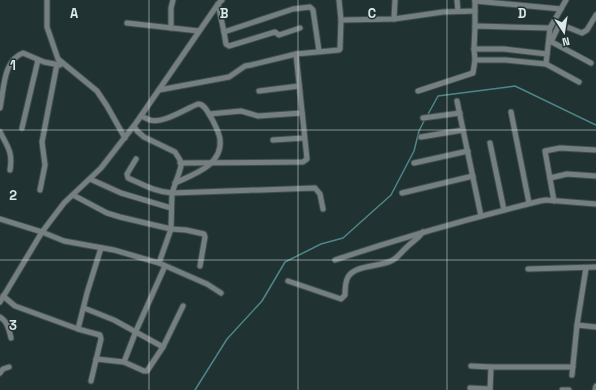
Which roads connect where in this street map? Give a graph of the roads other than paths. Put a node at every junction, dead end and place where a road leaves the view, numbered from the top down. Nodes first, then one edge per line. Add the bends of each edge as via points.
1 (47, 0) edge
2 (173, 0) edge
3 (338, 0) edge
4 (395, 0) edge
5 (457, 0) edge
6 (566, 0) edge
7 (221, 1) edge
8 (475, 1) edge
9 (561, 9) junction
10 (475, 11) junction
11 (458, 12) junction
12 (596, 15) edge
13 (394, 19) junction
14 (341, 20) junction
15 (127, 23) dead end
16 (475, 26) junction
17 (171, 28) junction
18 (300, 28) dead end
19 (550, 28) junction
20 (199, 31) junction
21 (224, 32) junction
22 (550, 41) junction
23 (474, 49) junction
24 (319, 51) junction
25 (296, 54) junction
26 (547, 54) junction
27 (38, 60) junction
28 (475, 60) junction
29 (591, 63) dead end
30 (57, 64) junction
31 (546, 64) junction
32 (65, 66) junction
33 (579, 82) dead end
34 (299, 86) junction
35 (159, 90) junction
36 (259, 91) dead end
37 (418, 91) dead end
38 (1, 93) edge
39 (457, 101) dead end
40 (0, 108) edge
41 (511, 112) dead end
42 (302, 113) junction
43 (460, 113) junction
44 (209, 114) junction
45 (141, 116) junction
46 (423, 118) dead end
47 (134, 126) junction
48 (22, 128) dead end
49 (463, 130) junction
50 (0, 132) edge
51 (421, 137) dead end
52 (125, 138) junction
53 (304, 138) junction
54 (273, 140) dead end
55 (490, 143) dead end
56 (596, 150) edge
57 (468, 151) junction
58 (136, 159) dead end
59 (180, 163) junction
60 (414, 163) dead end
61 (210, 164) junction
62 (10, 170) dead end
63 (473, 176) junction
64 (596, 176) edge
65 (550, 178) junction
66 (90, 179) junction
67 (175, 183) junction
68 (40, 190) dead end
69 (172, 193) junction
70 (402, 193) dead end
71 (73, 195) junction
72 (554, 201) junction
73 (530, 203) junction
74 (596, 204) edge
75 (171, 208) junction
76 (323, 209) dead end
77 (504, 210) junction
78 (481, 216) junction
79 (0, 220) edge
80 (171, 229) junction
81 (42, 232) junction
82 (423, 232) junction
83 (101, 248) junction
84 (335, 260) dead end
85 (159, 263) junction
86 (165, 266) junction
87 (200, 266) dead end
88 (596, 267) edge
89 (528, 268) dead end
90 (586, 268) junction
91 (288, 281) dead end
92 (221, 293) dead end
93 (1, 299) edge
94 (183, 306) dead end
95 (84, 308) junction
96 (0, 317) edge
97 (577, 325) junction
98 (596, 327) edge
99 (78, 329) junction
100 (136, 331) junction
101 (11, 338) dead end
102 (163, 347) junction
103 (96, 359) junction
104 (124, 362) junction
105 (471, 366) dead end
106 (573, 366) junction
107 (9, 367) dead end
108 (491, 367) junction
109 (0, 373) edge
110 (572, 375) dead end
111 (91, 381) dead end
112 (596, 386) edge
113 (470, 388) dead end
114 (490, 390) edge
115 (562, 390) edge
116 (569, 390) edge
117 (596, 390) edge

1 - 32 street via 47,27 58,59
2 - 17 street
3 - 14 street
4 - 13 street
5 - 11 street
6 - 9 street
7 - 20 street
7 - 21 street
8 - 9 street
8 - 10 street
9 - 19 street
10 - 11 street
10 - 16 street
11 - 13 street
12 - 22 street via 587,30 582,33 559,25
13 - 14 street
14 - 24 street via 340,48
15 - 17 street
16 - 19 street
16 - 23 street
17 - 20 street
18 - 21 street via 279,35 275,32 229,46 226,44
19 - 22 street
20 - 35 street
21 - 24 street via 293,9 310,7 313,10
22 - 26 street
22 - 29 street
23 - 26 street via 504,48
23 - 28 street
24 - 25 street
25 - 34 street
25 - 35 street via 245,66 229,77
26 - 31 street
27 - 30 street
27 - 38 street via 23,53 13,58
27 - 48 street
28 - 31 street
28 - 37 street via 473,73
30 - 32 street
30 - 68 street via 42,142 45,165
31 - 33 street
32 - 52 street via 97,91
34 - 36 street
34 - 42 street
35 - 45 street
38 - 40 street
39 - 43 street
41 - 73 street
42 - 44 street via 258,116 241,111
42 - 53 street
43 - 46 street
43 - 49 street
44 - 45 street via 204,106 198,104 159,120
44 - 61 street via 220,140 218,151
45 - 47 street
47 - 52 street
47 - 59 street via 144,137 178,154
49 - 51 street
49 - 57 street
50 - 62 street via 11,152
52 - 66 street
53 - 54 street
53 - 61 street via 307,159 303,162
55 - 77 street
56 - 65 street via 560,148 545,151
57 - 60 street
57 - 63 street
58 - 69 street via 126,174 128,178 152,189
59 - 61 street
59 - 67 street
61 - 67 street via 202,171
63 - 70 street
63 - 78 street
64 - 65 street via 567,174
65 - 72 street
66 - 71 street
66 - 75 street via 121,193
67 - 69 street
69 - 75 street
69 - 76 street via 315,188 320,194
71 - 80 street via 115,216
71 - 81 street
72 - 73 street
72 - 74 street
73 - 77 street
75 - 80 street
77 - 78 street
78 - 82 street
79 - 81 street
80 - 85 street
80 - 87 street via 204,234
81 - 83 street via 64,242
81 - 93 street
82 - 84 street
82 - 91 street via 391,261 350,273 345,295 340,299
83 - 85 street
83 - 95 street
85 - 86 street
86 - 92 street
86 - 100 street
88 - 90 street
89 - 90 street
90 - 97 street
93 - 99 street
94 - 102 street
95 - 99 street
95 - 100 street
96 - 101 street via 8,326
97 - 98 street
97 - 106 street
99 - 103 street via 101,337
100 - 102 street
100 - 104 street
102 - 104 street via 147,371
103 - 104 street
103 - 111 street
105 - 108 street
106 - 108 street
106 - 110 street
107 - 109 street
108 - 114 street
112 - 117 street
113 - 114 street
115 - 116 street

